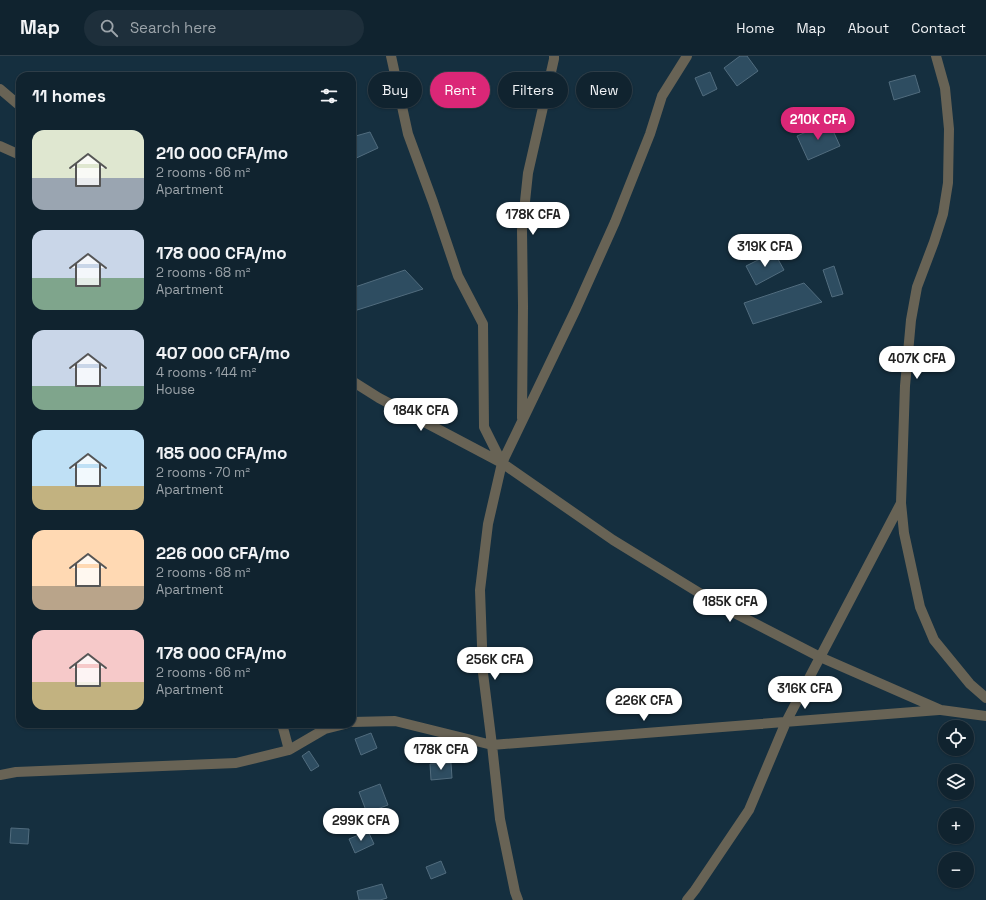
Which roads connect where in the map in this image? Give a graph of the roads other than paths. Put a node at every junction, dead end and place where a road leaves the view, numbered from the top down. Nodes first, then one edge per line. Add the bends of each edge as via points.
1 (391, 56) edge
2 (554, 56) edge
3 (687, 56) edge
4 (936, 56) edge
5 (0, 89) edge
6 (16, 103) edge
7 (0, 146) edge
8 (16, 153) edge
9 (356, 384) edge
10 (522, 422) junction
11 (502, 463) junction
12 (901, 503) junction
13 (820, 657) junction
14 (986, 698) edge
15 (942, 710) junction
16 (986, 716) edge
17 (356, 722) edge
18 (786, 722) junction
19 (283, 728) edge
20 (329, 728) edge
21 (492, 745) junction
22 (289, 750) junction
23 (0, 775) edge
24 (518, 900) edge
25 (687, 900) edge

1 - 11 street via 408,134 458,276 483,324 484,427
2 - 10 street via 528,172 522,230
3 - 10 street via 662,96 650,134 615,222
4 - 12 street via 945,88 949,129 948,183 943,214 917,287 911,320 905,386
5 - 6 street
7 - 8 street
9 - 11 street
10 - 11 street
11 - 13 street via 613,540 719,605
11 - 21 street via 488,524 480,590 483,673
12 - 13 street
12 - 14 street via 904,534 920,607 934,640 970,684
13 - 15 street
13 - 18 street
15 - 16 street
15 - 18 street
17 - 21 street via 395,721
18 - 21 street
18 - 25 street via 749,810
19 - 22 street
20 - 22 street
21 - 24 street via 500,819
22 - 23 street via 236,763 16,772

